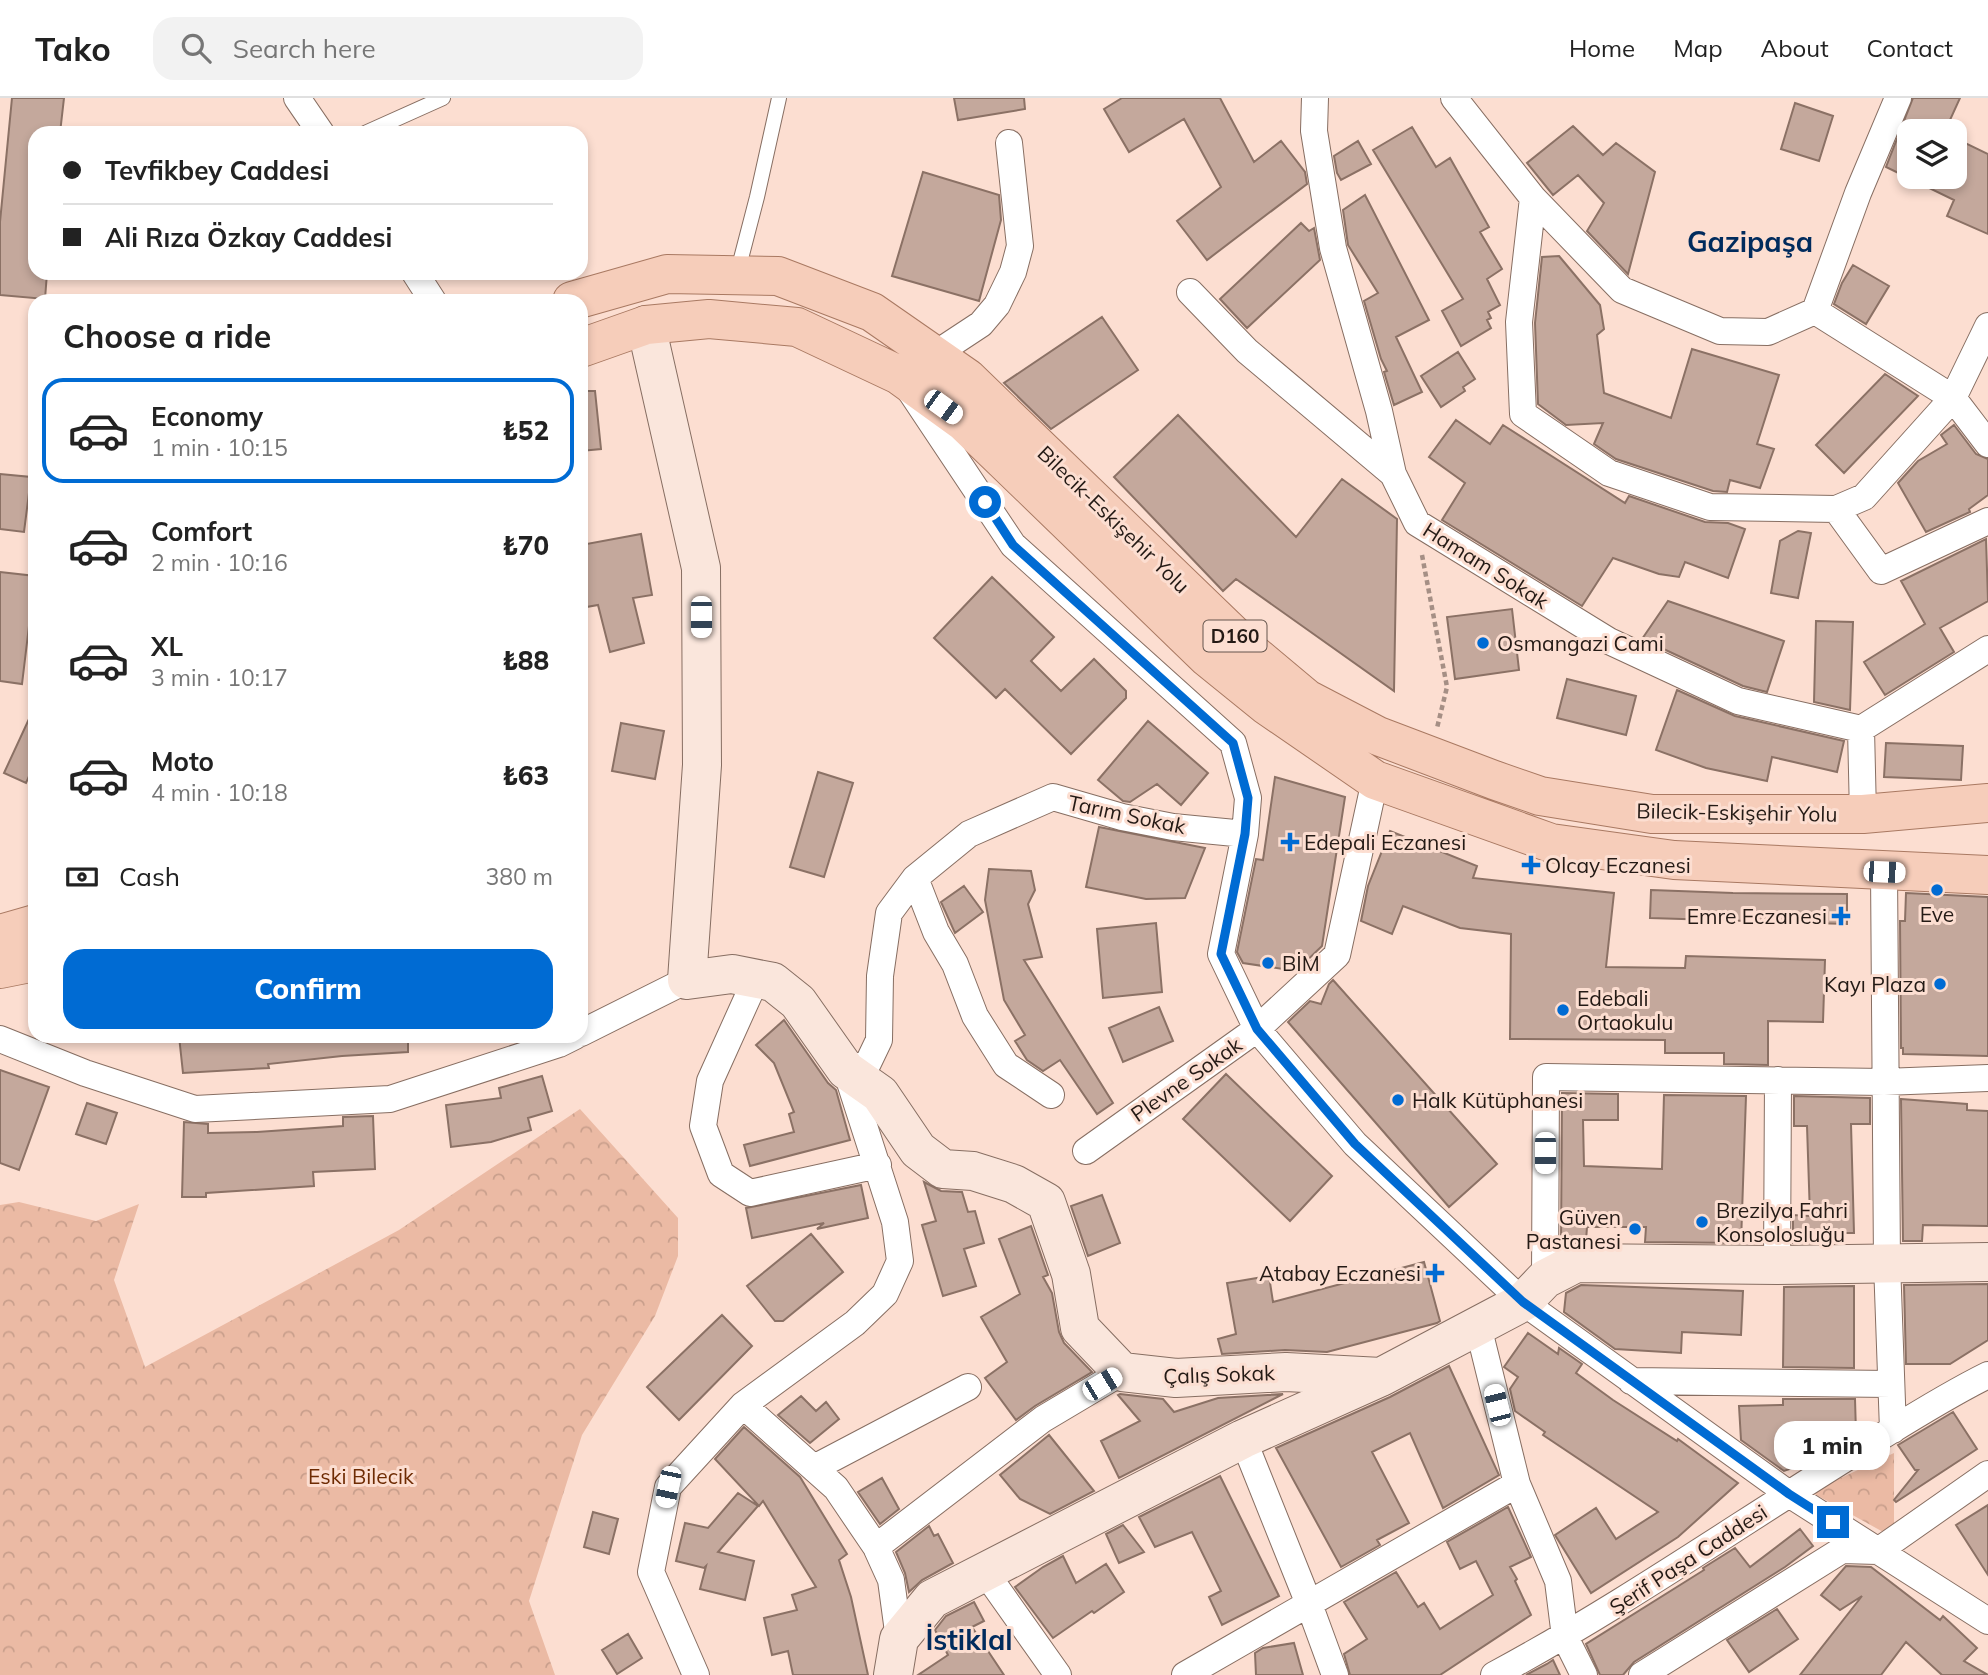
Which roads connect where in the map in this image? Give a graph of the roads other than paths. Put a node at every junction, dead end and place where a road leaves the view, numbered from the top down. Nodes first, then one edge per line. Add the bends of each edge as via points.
1 (297, 98) edge
2 (443, 98) edge
3 (779, 98) edge
4 (1315, 98) edge
5 (1454, 98) edge
6 (1898, 98) edge
7 (316, 126) edge
8 (381, 126) edge
9 (1009, 144) dead end
10 (1532, 198) junction
11 (737, 275) junction
12 (1191, 292) dead end
13 (588, 296) edge
14 (1815, 311) junction
15 (646, 325) junction
16 (1988, 326) edge
17 (588, 346) edge
18 (934, 355) junction
19 (899, 375) junction
20 (1953, 398) junction
21 (1988, 444) edge
22 (1393, 474) junction
23 (1836, 509) junction
24 (1988, 521) edge
25 (1988, 649) edge
26 (1861, 729) junction
27 (1375, 780) junction
28 (1988, 803) edge
29 (1863, 814) junction
30 (1245, 834) junction
31 (1884, 872) junction
32 (1988, 875) edge
33 (915, 878) junction
34 (28, 926) edge
35 (0, 933) edge
36 (28, 964) edge
37 (0, 970) edge
38 (755, 979) junction
39 (687, 980) junction
40 (1257, 1029) junction
41 (588, 1030) edge
42 (0, 1039) edge
43 (561, 1043) edge
44 (846, 1070) junction
45 (1988, 1078) edge
46 (1778, 1080) junction
47 (1884, 1082) junction
48 (1051, 1095) dead end
49 (1086, 1151) dead end
50 (878, 1165) junction
51 (1988, 1262) edge
52 (1886, 1263) junction
53 (1777, 1265) junction
54 (1534, 1291) junction
55 (1478, 1326) junction
56 (1122, 1372) junction
57 (1988, 1375) edge
58 (1381, 1377) junction
59 (1631, 1381) junction
60 (1891, 1384) junction
61 (968, 1387) dead end
62 (743, 1405) junction
63 (1893, 1430) junction
64 (1243, 1439) junction
65 (814, 1468) junction
66 (1988, 1474) edge
67 (1517, 1484) junction
68 (1789, 1494) junction
69 (876, 1547) junction
70 (1878, 1551) junction
71 (985, 1572) junction
72 (1309, 1604) junction
73 (1988, 1621) edge
74 (1565, 1637) junction
75 (896, 1657) edge
76 (696, 1675) edge
77 (1058, 1675) edge
78 (1185, 1675) edge
79 (1335, 1675) edge
80 (1494, 1675) edge
81 (1584, 1675) edge
82 (1642, 1675) edge

1 - 7 street
2 - 8 lane
3 - 11 lane
4 - 22 street, Hamam Sokak via 1314,131 1333,248
5 - 10 street
6 - 14 street
9 - 18 street via 1020,246 1013,272 998,304 981,324
10 - 14 street via 1622,290 1720,331 1768,332
10 - 23 street via 1519,322 1523,414 1609,473 1710,506
11 - 13 main road, Bilecik-Eskişehir Yolu / D160 via 667,274
11 - 15 main road
11 - 18 main road, Bilecik-Eskişehir Yolu / D160 via 778,276 872,312
12 - 22 street via 1247,351
14 - 20 street
15 - 17 main road, Bilecik-Eskişehir Yolu / D160
15 - 19 main road, Bilecik-Eskişehir Yolu / D160 via 709,319 797,327
15 - 39 street via 701,568 702,765
16 - 20 street
18 - 29 main road, Bilecik-Eskişehir Yolu / D160 via 967,378 1252,653 1307,699 1378,736 1540,796 1652,814
19 - 27 main road, Bilecik-Eskişehir Yolu / D160 via 964,422 1208,658 1266,705
19 - 30 street via 1013,545 1233,743 1248,798
20 - 21 street
20 - 23 street via 1864,497
22 - 26 street, Hamam Sokak via 1417,523 1609,641 1738,701
23 - 24 street via 1881,571
25 - 26 street
26 - 29 street
27 - 31 main road, Bilecik-Eskişehir Yolu / D160 via 1551,843 1674,860
27 - 40 street, Plevne Sokak via 1337,955
28 - 29 main road, Bilecik-Eskişehir Yolu / D160
30 - 33 street, Tarım Sokak via 1173,827 1053,797 969,834
30 - 40 street via 1221,954
31 - 32 main road, Bilecik-Eskişehir Yolu / D160
31 - 47 street
33 - 44 street, Tarım Sokak via 889,913 880,976 879,1040 867,1063
33 - 48 street via 975,1016 1006,1065
34 - 35 main road
36 - 37 main road
38 - 39 street via 732,974
38 - 44 street via 773,982 799,1002
38 - 50 street via 710,1081 702,1126 721,1174 750,1193
39 - 41 street
40 - 49 street, Plevne Sokak
40 - 54 street via 1355,1144
42 - 43 street via 195,1109 390,1099
44 - 50 street
44 - 56 street via 880,1094 918,1150 943,1169 973,1171 1014,1184 1046,1202 1071,1274 1080,1328
45 - 47 street
46 - 47 street
46 - 53 street
46 - 54 street via 1546,1077
47 - 52 street
50 - 62 street via 895,1222 900,1261 885,1294 855,1322
51 - 52 street
52 - 53 street
52 - 60 street
53 - 54 street via 1576,1263
54 - 55 street
54 - 59 street
55 - 58 street
55 - 67 street
56 - 58 street, Çalış Sokak via 1176,1378 1286,1372
56 - 69 street via 1043,1419
57 - 63 street, Şerif Paşa Caddesi
58 - 64 street
59 - 60 street
59 - 68 street
60 - 63 street
61 - 65 street
62 - 65 street
62 - 76 street via 668,1487 650,1572
63 - 68 street, Şerif Paşa Caddesi
64 - 71 street
64 - 72 street
65 - 69 street via 836,1488
66 - 70 street
67 - 72 street
67 - 74 street via 1559,1581
68 - 70 street
68 - 74 street, Şerif Paşa Caddesi
69 - 75 street via 891,1580
70 - 73 street
70 - 82 street via 1842,1550
71 - 75 street via 932,1599
71 - 77 street
72 - 78 street
72 - 79 street
74 - 80 street, Şerif Paşa Caddesi
74 - 81 street

